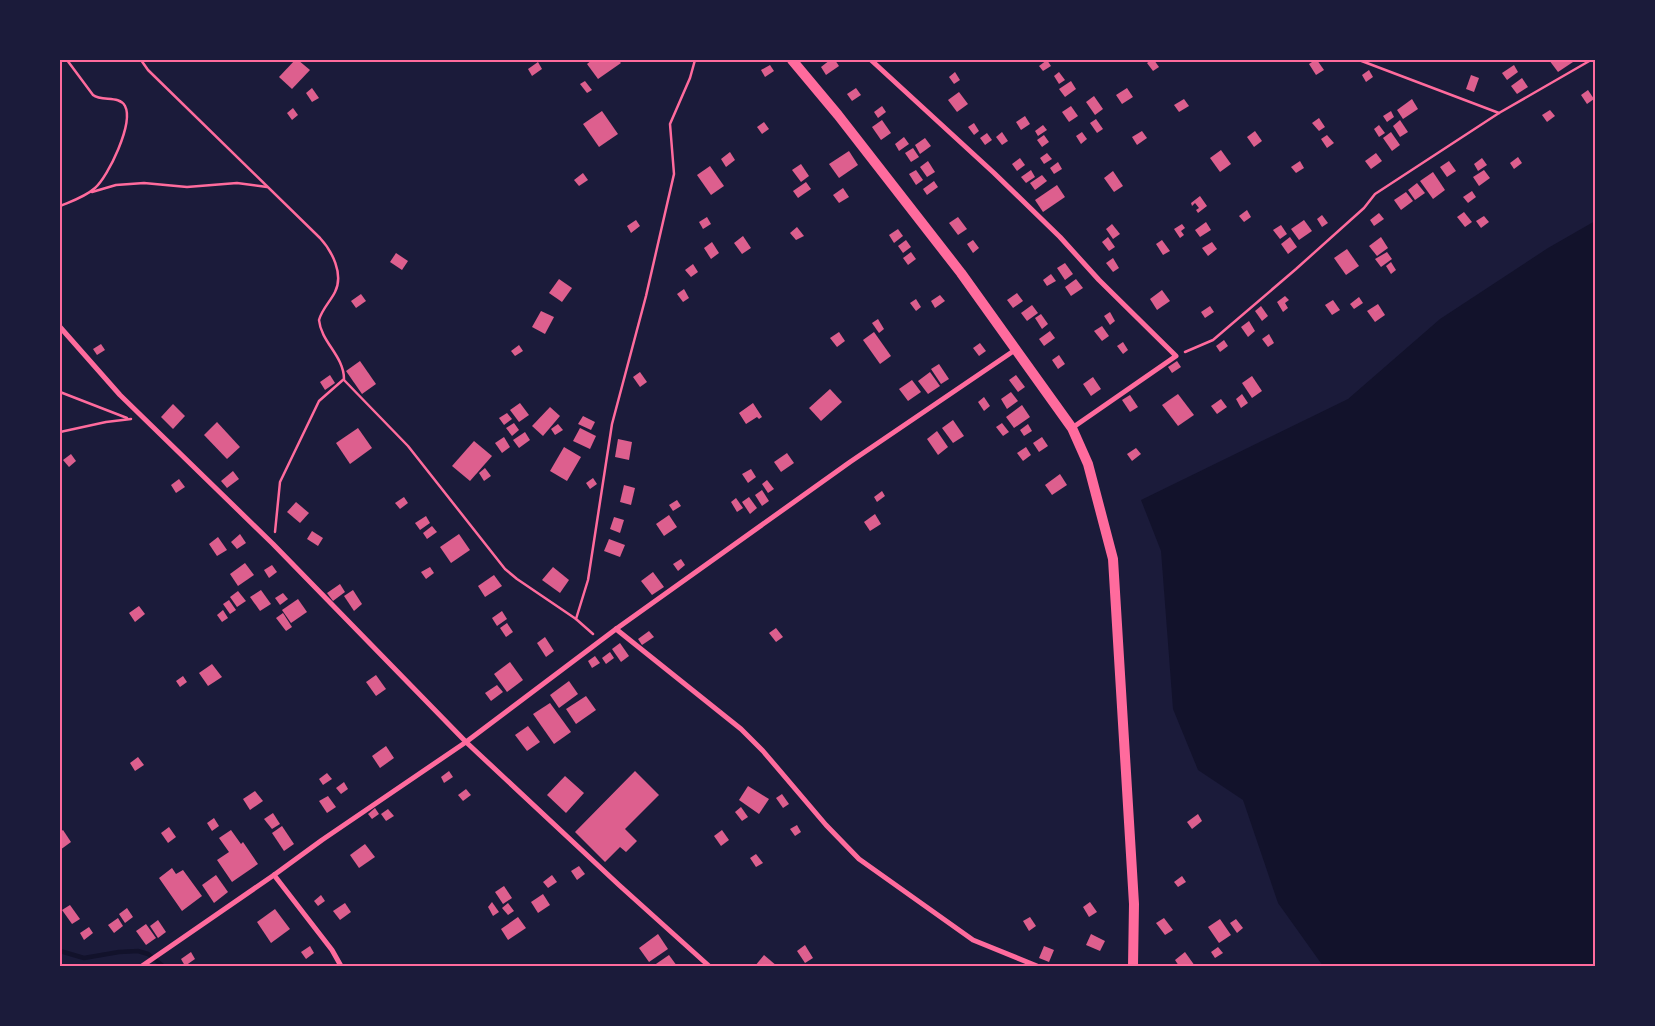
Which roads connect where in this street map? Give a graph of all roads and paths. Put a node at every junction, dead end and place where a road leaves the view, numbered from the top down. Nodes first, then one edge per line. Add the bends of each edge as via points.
1 (67, 60) edge
2 (141, 60) edge
3 (695, 60) edge
4 (792, 60) edge
5 (871, 60) edge
6 (1359, 60) edge
7 (1591, 60) edge
8 (1499, 113) junction
9 (269, 188) junction
10 (90, 192) junction
11 (60, 206) edge
12 (60, 327) edge
13 (1015, 350) junction
14 (1176, 356) junction
15 (344, 379) junction
16 (60, 392) edge
17 (128, 419) junction
18 (149, 424) junction
19 (1072, 428) junction
20 (60, 432) edge
21 (274, 544) junction
22 (576, 620) junction
23 (616, 629) junction
24 (600, 641) junction
25 (466, 742) junction
26 (274, 875) junction
27 (142, 966) edge
28 (341, 966) edge
29 (709, 966) edge
30 (1037, 966) edge
31 (1133, 966) edge

1 - 10 path via 93,95 120,102 126,109 116,155 102,182
2 - 9 path
3 - 22 path via 670,124 674,174 612,426 588,582
4 - 13 main road via 961,273
5 - 14 street via 1060,237
6 - 8 path
7 - 8 path
8 - 14 path via 1375,193 1364,208 1296,270 1213,340
9 - 10 path via 238,183 188,187 144,183 116,185
9 - 15 path via 332,254 338,285 319,318 319,324
10 - 11 path
12 - 18 street
13 - 19 main road
13 - 23 street via 850,462
14 - 19 street
15 - 21 path via 320,398 280,482
15 - 22 path via 408,446 505,569
16 - 17 path
17 - 18 path
17 - 20 path
18 - 21 street
19 - 31 main road via 1088,464 1114,559 1134,904
21 - 25 street
22 - 24 path
23 - 24 street
23 - 30 street via 746,734 859,859 973,940
24 - 25 street
25 - 26 street
25 - 29 street
26 - 27 street
26 - 28 street

